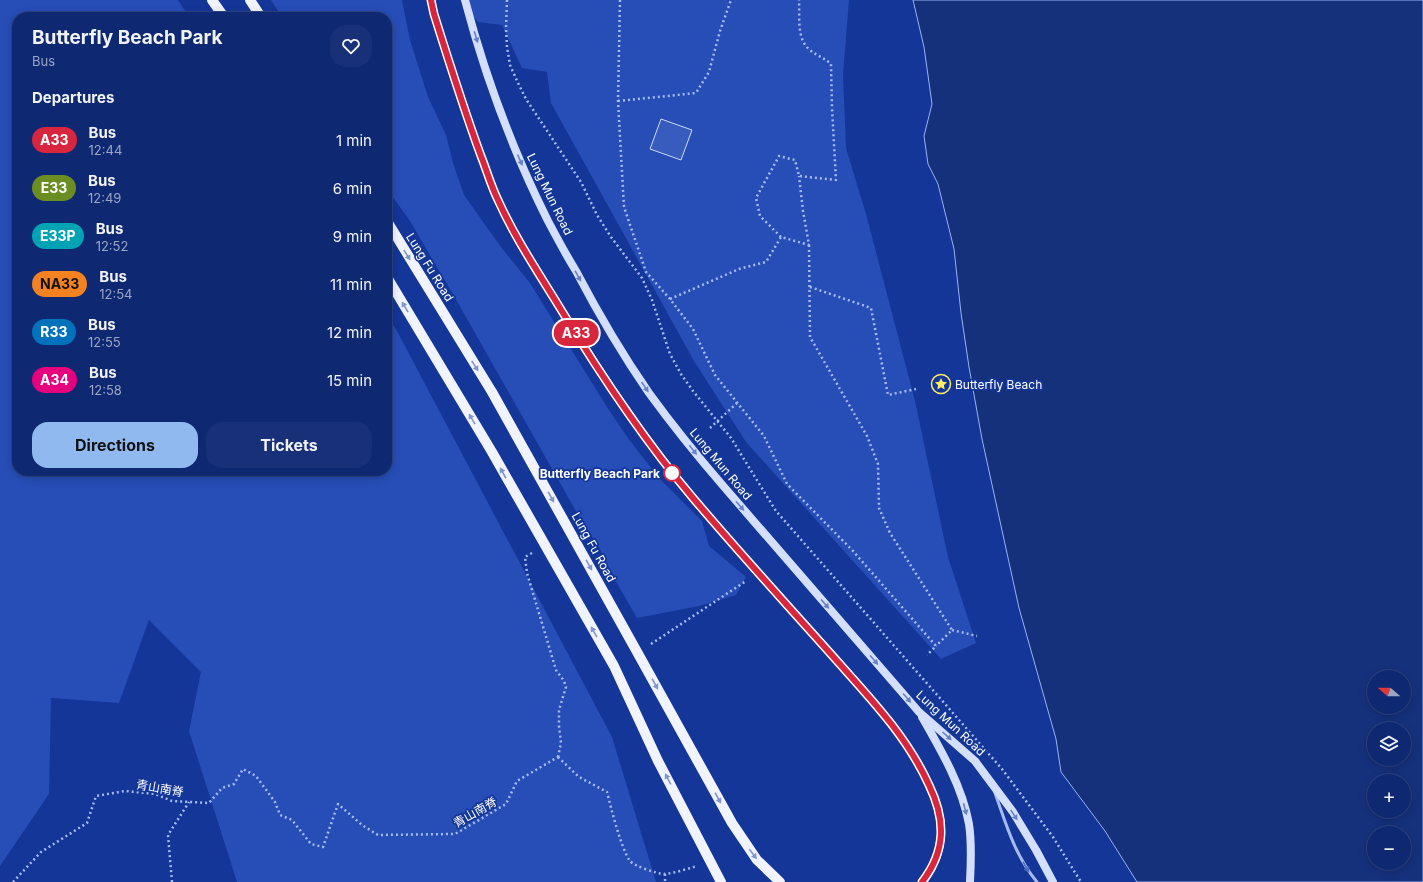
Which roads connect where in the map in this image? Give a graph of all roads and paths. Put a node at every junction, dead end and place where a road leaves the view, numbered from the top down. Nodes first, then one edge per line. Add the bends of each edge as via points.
1 (212, 0) edge
2 (250, 0) edge
3 (431, 0) edge
4 (465, 0) edge
5 (507, 0) edge
6 (620, 0) edge
7 (731, 0) edge
8 (799, 0) edge
9 (220, 12) edge
10 (258, 12) edge
11 (618, 101) junction
12 (799, 176) junction
13 (392, 229) edge
14 (781, 237) junction
15 (809, 245) junction
16 (392, 285) edge
17 (810, 287) junction
18 (670, 299) junction
19 (916, 388) dead end
20 (737, 402) junction
21 (718, 421) junction
22 (710, 428) dead end
23 (532, 553) dead end
24 (746, 581) dead end
25 (952, 630) junction
26 (977, 636) dead end
27 (651, 644) dead end
28 (936, 646) junction
29 (927, 655) dead end
30 (919, 712) junction
31 (558, 757) junction
32 (990, 780) junction
33 (189, 802) junction
34 (697, 866) dead end
35 (665, 874) junction
36 (13, 882) edge
37 (172, 882) edge
38 (665, 882) edge
39 (722, 882) edge
40 (780, 882) edge
41 (922, 882) edge
42 (970, 882) edge
43 (1037, 882) edge
44 (1054, 882) edge
45 (1081, 882) edge

1 - 9 main road
2 - 10 main road
3 - 41 main road via 463,108 497,199 574,331 638,427 670,469 898,732 929,784 936,801 942,834 932,869
4 -> 30 main road, Lung Mun Road via 484,64 518,155 548,221 622,353 694,451
5 - 21 path, Lung Mun Road via 506,28 510,65 526,99 581,182 607,232 642,278 670,354 693,391
6 - 11 path
7 - 11 path via 709,72 696,94
8 - 12 path via 802,42 810,51 831,64 836,180
11 - 18 path via 624,206 646,272
12 - 14 path via 795,160 779,156 756,198 760,216
12 - 15 path
13 -> 40 main road, Lung Fu Road via 507,419 732,822 757,860
14 - 15 path
14 - 18 path via 766,262 740,269
15 - 17 path
39 -> 16 main road via 658,761 614,666 492,452
17 - 19 path via 871,308 888,395
17 - 25 path via 810,337 867,436 878,464 879,508 906,560
18 - 20 path via 693,329 716,375
20 - 21 path
20 - 28 path via 764,436 787,484 853,551
21 - 22 path
21 - 45 path, Lung Mun Road via 776,511 998,763 1053,837
23 - 31 path via 525,557 527,573 556,670 566,687 559,710 561,743
24 - 27 path
25 - 26 path
25 - 28 path
28 - 29 path
30 -> 32 main road, Lung Mun Road via 975,761
30 -> 42 main road via 952,773 962,798 969,824
31 - 33 path, 青山南脊 via 517,781 506,804 455,834 378,835 338,804 323,847 311,844 292,820 280,815 275,802 256,776 243,769 234,784 222,788 209,803
31 - 35 path via 579,777 607,792 631,863
32 -> 43 lane via 1012,842
32 -> 44 main road, Lung Mun Road
33 - 36 path, 青山南脊 via 172,801 155,794 125,791 96,796 87,823 41,852
33 - 37 path via 168,835
34 - 35 path
35 - 38 path

